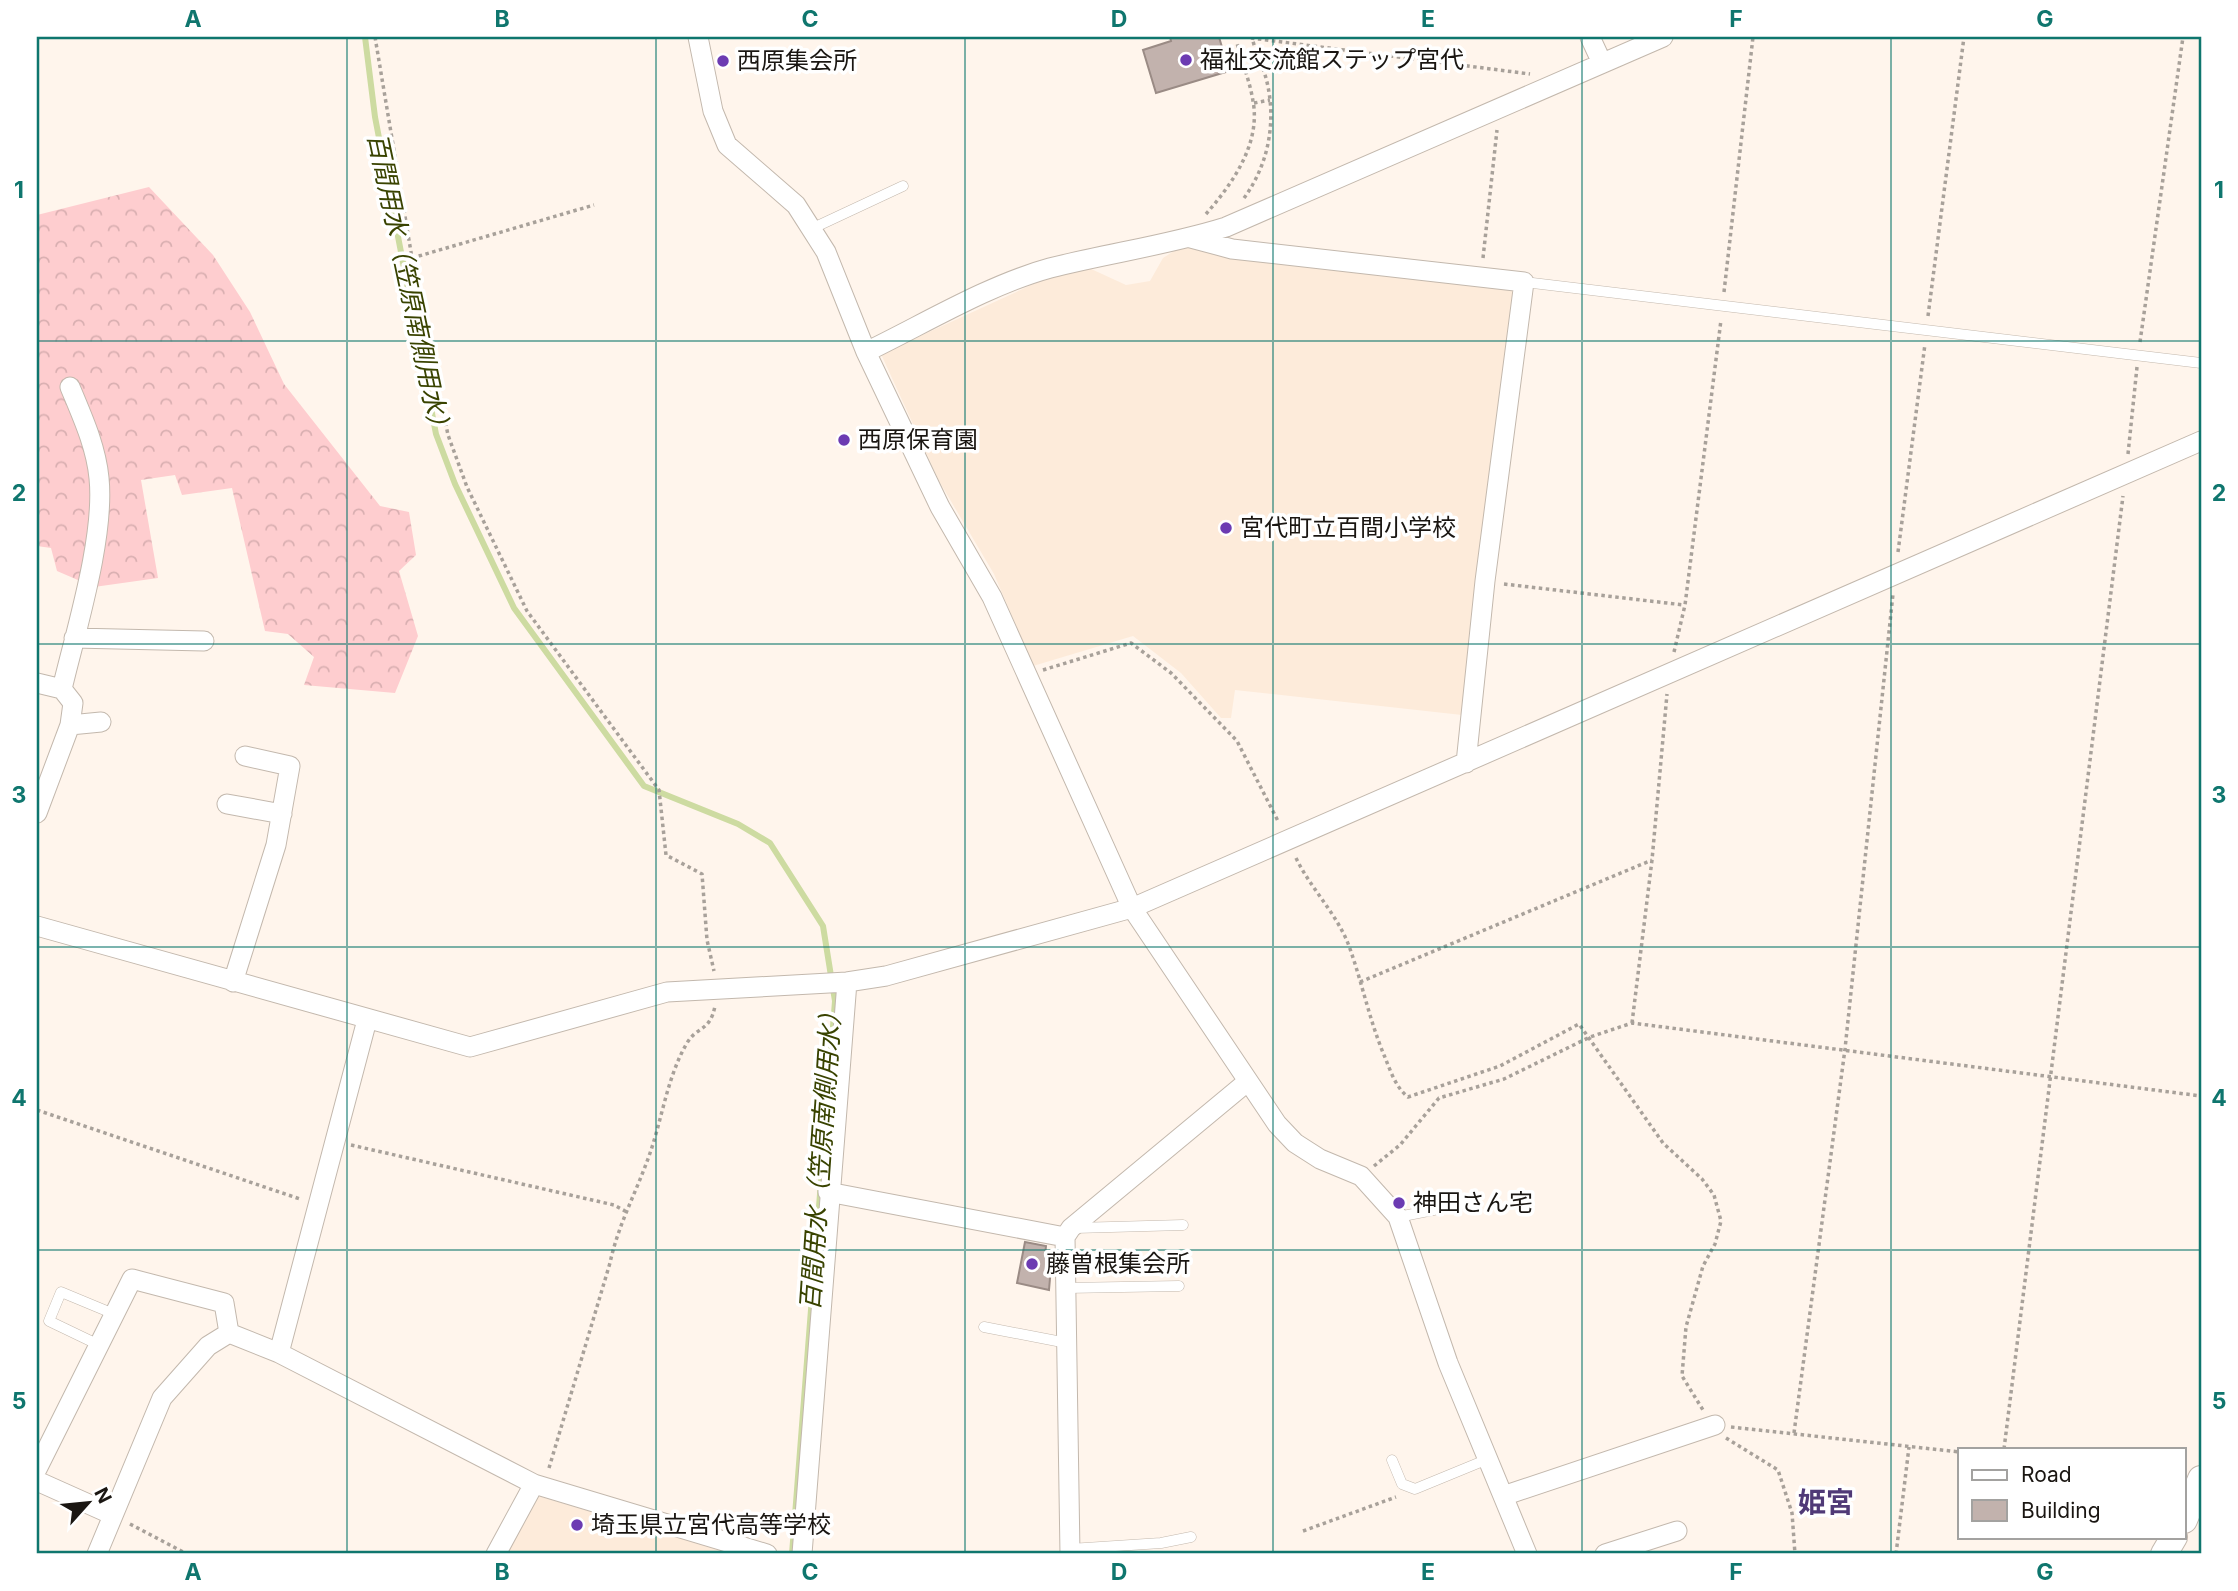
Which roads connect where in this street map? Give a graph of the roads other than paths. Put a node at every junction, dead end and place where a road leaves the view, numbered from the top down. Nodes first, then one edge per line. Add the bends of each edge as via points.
1 (698, 37) edge
2 (1590, 37) edge
3 (1663, 37) edge
4 (1602, 63) junction
5 (903, 186) dead end
6 (811, 229) junction
7 (1190, 238) junction
8 (1524, 282) junction
9 (866, 352) junction
10 (2201, 363) edge
11 (70, 387) dead end
12 (2201, 441) edge
13 (74, 638) junction
14 (204, 641) dead end
15 (37, 683) edge
16 (62, 689) junction
17 (101, 722) dead end
18 (70, 725) junction
19 (246, 757) dead end
20 (1466, 763) junction
21 (227, 804) dead end
22 (37, 813) edge
23 (282, 814) junction
24 (1132, 908) junction
25 (37, 926) edge
26 (233, 982) junction
27 (847, 982) junction
28 (367, 1020) junction
29 (1247, 1082) junction
30 (828, 1192) junction
31 (1474, 1202) dead end
32 (1398, 1217) junction
33 (1183, 1225) dead end
34 (1068, 1232) junction
35 (1180, 1286) dead end
36 (1066, 1288) junction
37 (114, 1314) junction
38 (984, 1326) dead end
39 (229, 1333) junction
40 (1067, 1343) junction
41 (99, 1345) junction
42 (279, 1353) junction
43 (1715, 1425) road end
44 (1488, 1459) junction
45 (1392, 1460) dead end
46 (37, 1469) edge
47 (2201, 1479) edge
48 (37, 1481) edge
49 (538, 1485) junction
50 (1503, 1496) junction
51 (113, 1515) junction
52 (2186, 1515) edge
53 (1677, 1531) dead end
54 (1191, 1536) dead end
55 (2173, 1538) edge
56 (1070, 1551) edge
57 (97, 1554) edge
58 (496, 1554) edge
59 (766, 1554) edge
60 (802, 1554) edge
61 (1527, 1554) edge
62 (1605, 1554) edge
63 (2164, 1554) edge

1 - 6 street via 713,111 727,145 796,205
2 - 4 street
3 - 4 street
4 - 7 street via 1226,227
5 - 6 lane
6 - 9 street via 826,252
7 - 8 street via 1232,249
7 - 9 street via 1048,269 971,300
8 - 10 lane
8 - 20 street
9 - 24 street via 940,507 992,597
11 - 13 street via 90,435 99,479 92,557
12 - 20 street
13 - 14 street
13 - 16 street
15 - 16 street
16 - 18 street via 73,703
17 - 18 street
18 - 22 street
19 - 23 street via 290,766
20 - 24 street
21 - 23 street
23 - 26 street
24 - 27 street via 886,976
24 - 29 street
25 - 26 street
26 - 28 street
27 - 28 street via 667,992 470,1047
27 - 30 street
28 - 42 street
29 - 32 street via 1295,1143 1361,1176
29 - 34 street
30 - 34 street
30 - 60 street
31 - 32 lane
32 - 44 street via 1448,1363
33 - 34 lane
34 - 36 street
35 - 36 lane
36 - 40 street
37 - 39 street via 132,1279 223,1303
37 - 41 street
37 - 41 lane via 61,1292 49,1321
38 - 40 lane
39 - 42 street
39 - 51 street via 208,1346 162,1398
40 - 56 street
41 - 46 street
42 - 49 street
43 - 50 street
44 - 45 lane via 1415,1489 1402,1484
44 - 50 street
47 - 52 street
48 - 51 street
49 - 58 street
49 - 59 street
50 - 61 street
51 - 57 street
53 - 62 street
54 - 56 lane
55 - 63 street

